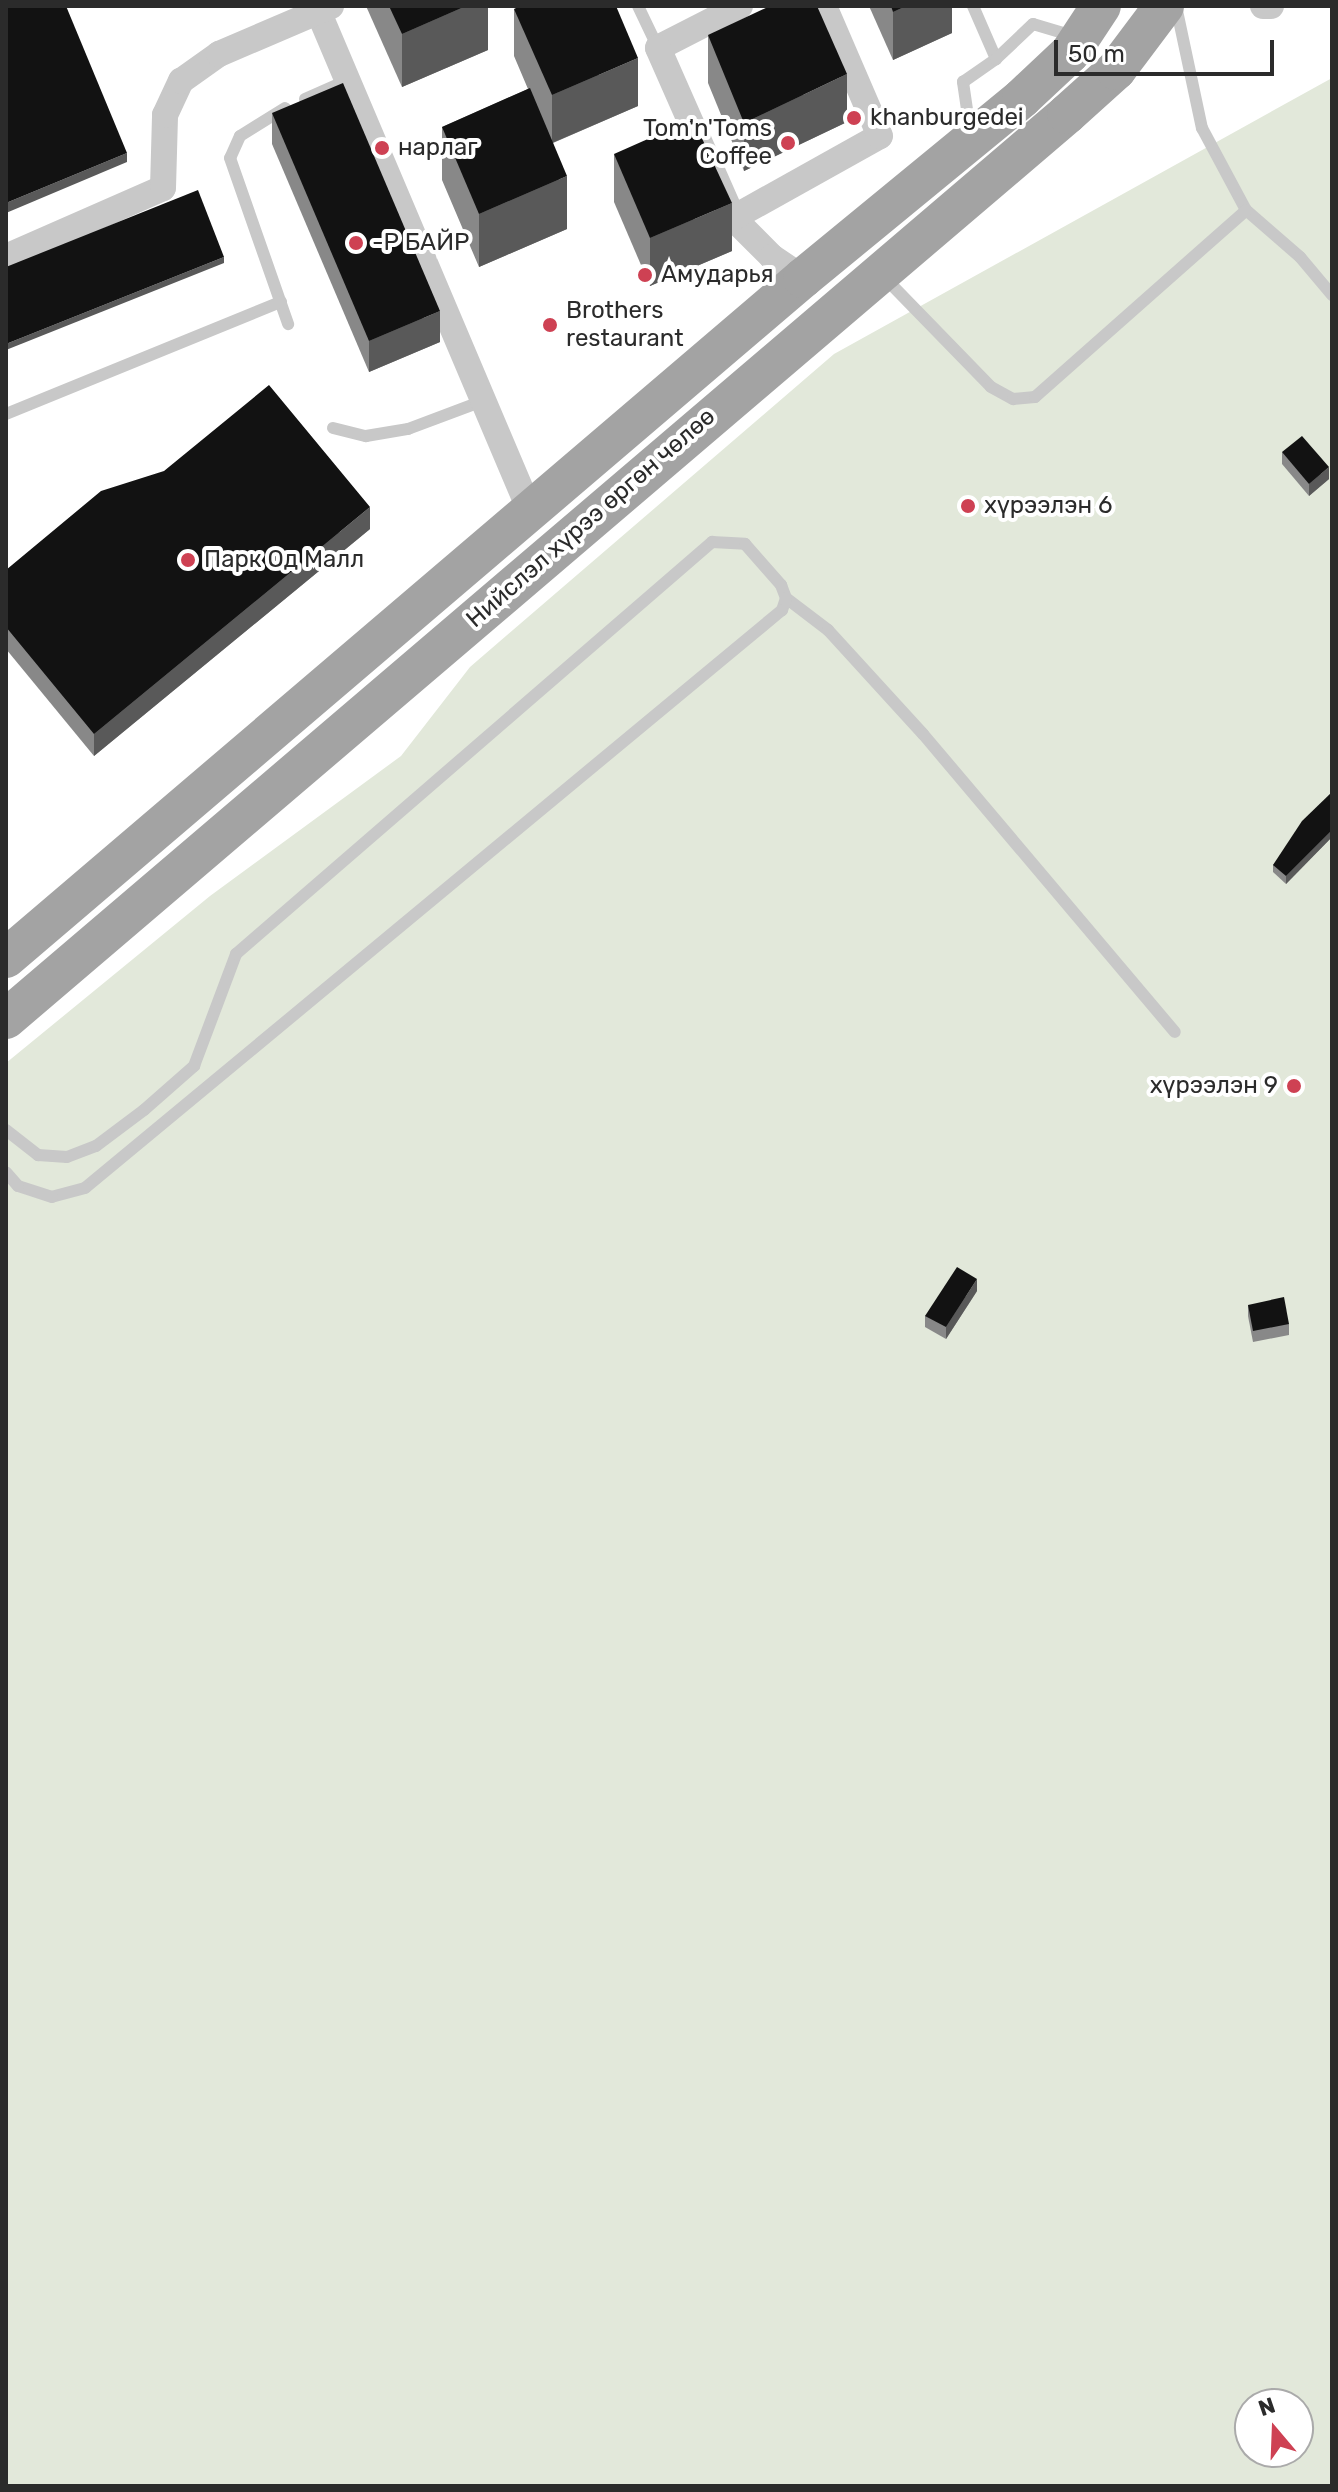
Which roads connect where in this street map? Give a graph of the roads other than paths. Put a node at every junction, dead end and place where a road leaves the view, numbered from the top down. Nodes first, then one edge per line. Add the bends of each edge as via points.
1 (638, 6) edge
2 (740, 6) edge
3 (824, 6) edge
4 (973, 6) edge
5 (1164, 6) edge
6 (1176, 6) edge
7 (1263, 6) edge
8 (1271, 6) edge
9 (322, 8) edge
10 (1091, 22) edge
11 (658, 48) junction
12 (996, 59) junction
13 (348, 80) junction
14 (972, 140) junction
15 (1246, 210) junction
16 (733, 218) junction
17 (6, 257) edge
18 (879, 272) junction
19 (803, 278) junction
20 (1332, 295) edge
21 (281, 302) junction
22 (288, 324) dead end
23 (483, 401) junction
24 (6, 414) edge
25 (333, 428) dead end
26 (530, 511) junction
27 (496, 540) junction
28 (525, 575) junction
29 (786, 598) junction
30 (6, 958) edge
31 (6, 1019) edge
32 (1175, 1032) dead end
33 (6, 1130) edge
34 (6, 1172) edge

1 - 11 lane
2 - 11 street
3 - 16 street via 880,136
4 - 12 lane
5 - 18 main road, Нийслэл хүрээ өргөн чөлөө via 1116,70
6 - 15 lane via 1202,128
7 - 8 street
9 - 13 street
9 - 17 street via 219,54 181,81 165,115 163,188
10 - 12 lane via 1033,24
10 - 14 main road, Нийслэл хүрээ өргөн чөлөө via 1041,80
11 - 16 street
12 - 14 lane via 963,82
13 - 21 lane via 281,110 240,136 230,158
13 - 23 street
14 - 19 main road, Нийслэл хүрээ өргөн чөлөө
15 - 18 lane via 1035,397 1013,399 991,387
15 - 20 lane via 1300,257
16 - 19 street via 772,257
18 - 28 main road, Нийслэл хүрээ өргөн чөлөө
19 - 26 main road, Нийслэл хүрээ өргөн чөлөө
21 - 22 lane
21 - 24 lane
23 - 25 lane via 408,429 366,436
23 - 26 street
26 - 27 main road, Нийслэл хүрээ өргөн чөлөө
27 - 28 main road
27 - 30 main road, Нийслэл хүрээ өргөн чөлөө
28 - 31 main road, Нийслэл хүрээ өргөн чөлөө
29 - 32 lane via 828,630 930,742
29 - 33 lane via 745,544 712,542 236,954 194,1066 144,1110 96,1146 67,1157 38,1155
29 - 34 lane via 782,610 85,1188 52,1197 18,1186

